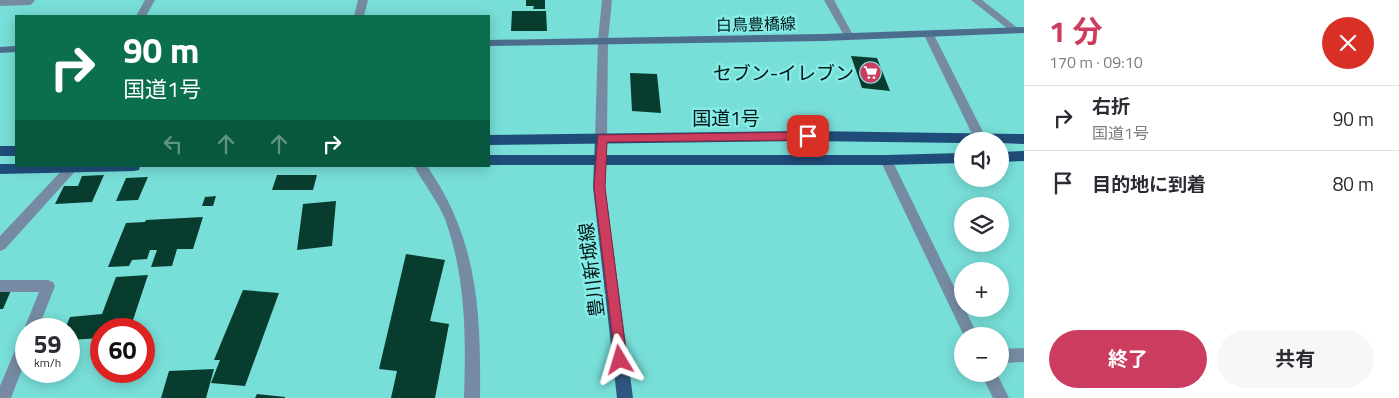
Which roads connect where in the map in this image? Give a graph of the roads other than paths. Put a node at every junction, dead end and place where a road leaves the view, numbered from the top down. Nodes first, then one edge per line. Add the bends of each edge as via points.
1 (30, 0) edge
2 (150, 0) edge
3 (363, 0) edge
4 (607, 0) edge
5 (829, 0) edge
6 (976, 0) edge
7 (0, 3) edge
8 (142, 15) edge
9 (359, 15) edge
10 (1020, 30) edge
11 (929, 35) junction
12 (849, 37) junction
13 (603, 40) junction
14 (490, 43) edge
15 (0, 50) edge
16 (15, 50) edge
17 (977, 132) edge
18 (602, 138) junction
19 (954, 138) edge
20 (1009, 139) edge
21 (1024, 139) edge
22 (490, 140) edge
23 (0, 151) edge
24 (15, 151) edge
25 (1024, 156) edge
26 (1009, 157) edge
27 (954, 158) edge
28 (490, 160) edge
29 (886, 160) junction
30 (599, 161) junction
31 (104, 167) edge
32 (421, 167) edge
33 (73, 168) junction
34 (0, 169) edge
35 (0, 245) edge
36 (0, 286) edge
37 (35, 318) edge
38 (967, 327) edge
39 (1024, 355) edge
40 (1009, 356) edge
41 (15, 368) edge
42 (994, 382) edge
43 (3, 398) edge
44 (472, 398) edge
45 (625, 398) edge
46 (1001, 398) edge

1 - 7 street
2 - 8 street
3 - 9 street
4 - 13 street
5 - 12 street
6 - 10 street
10 - 11 main road, 白鳥豊橋線
11 - 12 main road, 白鳥豊橋線
11 - 17 street
12 - 13 main road, 白鳥豊橋線
13 - 14 main road, 白鳥豊橋線
13 - 18 street
15 - 16 main road
18 - 19 highway, 国道1号
18 - 22 highway, 国道1号
18 - 30 main road, 豊川新城線
20 - 21 highway, 国道1号
23 - 24 highway
25 - 26 highway
27 - 29 highway
28 - 30 highway
29 - 30 highway
29 - 38 street
30 - 45 main road, 豊川新城線 via 599,187
31 - 33 highway
32 - 44 street via 448,209 468,278
33 - 34 highway
33 - 35 street
36 - 37 street via 48,286
39 - 40 street
41 - 43 street
42 - 46 street

